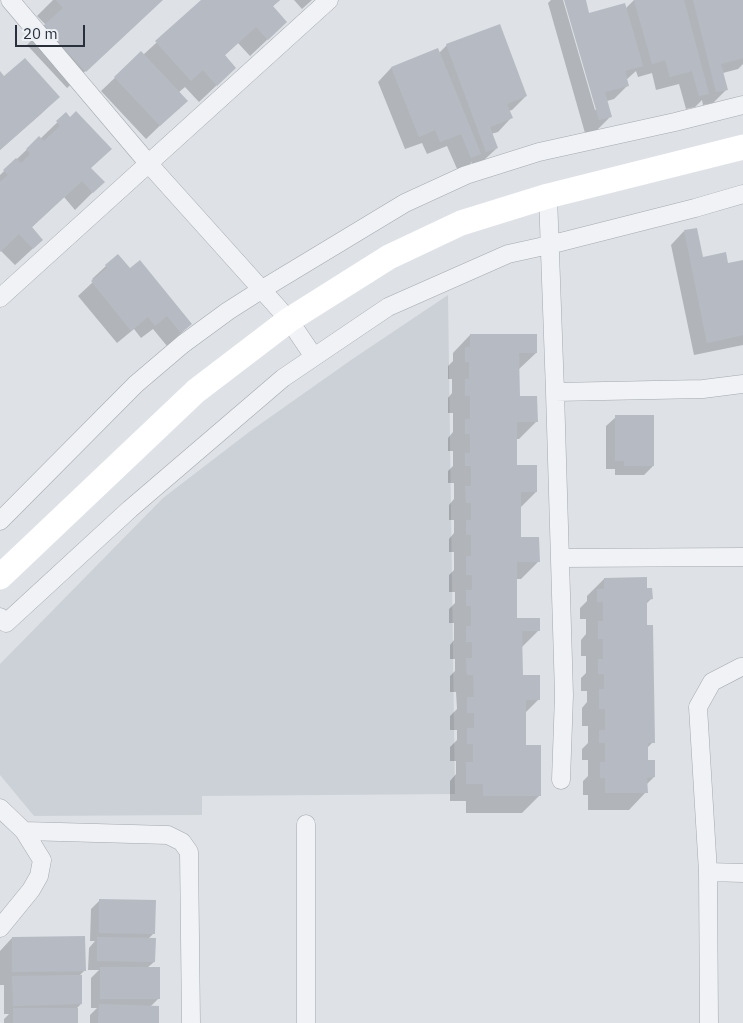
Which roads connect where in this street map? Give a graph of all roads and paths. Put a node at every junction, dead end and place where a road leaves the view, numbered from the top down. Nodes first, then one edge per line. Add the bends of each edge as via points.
1 (8, 0) edge
2 (329, 0) edge
3 (0, 6) edge
4 (743, 105) edge
5 (743, 147) edge
6 (148, 163) junction
7 (743, 194) edge
8 (548, 196) junction
9 (549, 245) junction
10 (261, 290) junction
11 (0, 298) edge
12 (288, 320) junction
13 (314, 356) junction
14 (743, 384) edge
15 (556, 392) junction
16 (0, 521) edge
17 (743, 557) edge
18 (561, 558) junction
19 (0, 577) edge
20 (2, 624) edge
21 (743, 667) edge
22 (561, 780) dead end
23 (0, 808) edge
24 (306, 824) dead end
25 (24, 831) junction
26 (708, 872) junction
27 (743, 873) edge
28 (0, 928) edge
29 (191, 1023) edge
30 (306, 1023) edge
31 (709, 1023) edge

1 - 3 street
1 - 6 street
2 - 6 street
4 - 10 street via 539,152 466,175 404,203
5 - 8 street
6 - 10 street
6 - 11 street
7 - 9 street
8 - 9 street
8 - 12 street via 461,223 389,257
9 - 13 street via 508,254 388,307
9 - 15 street
10 - 12 street
10 - 16 street via 228,311 136,384
12 - 13 street
12 - 19 street via 196,391
13 - 20 street via 283,378 130,509
14 - 15 street via 703,389
15 - 18 street
17 - 18 street
18 - 22 street via 564,695
21 - 26 street via 712,682 698,707
23 - 25 street
24 - 30 street
25 - 28 street via 42,860 39,876 32,890
25 - 29 street via 168,835 182,842 189,852
26 - 27 street
26 - 31 street

